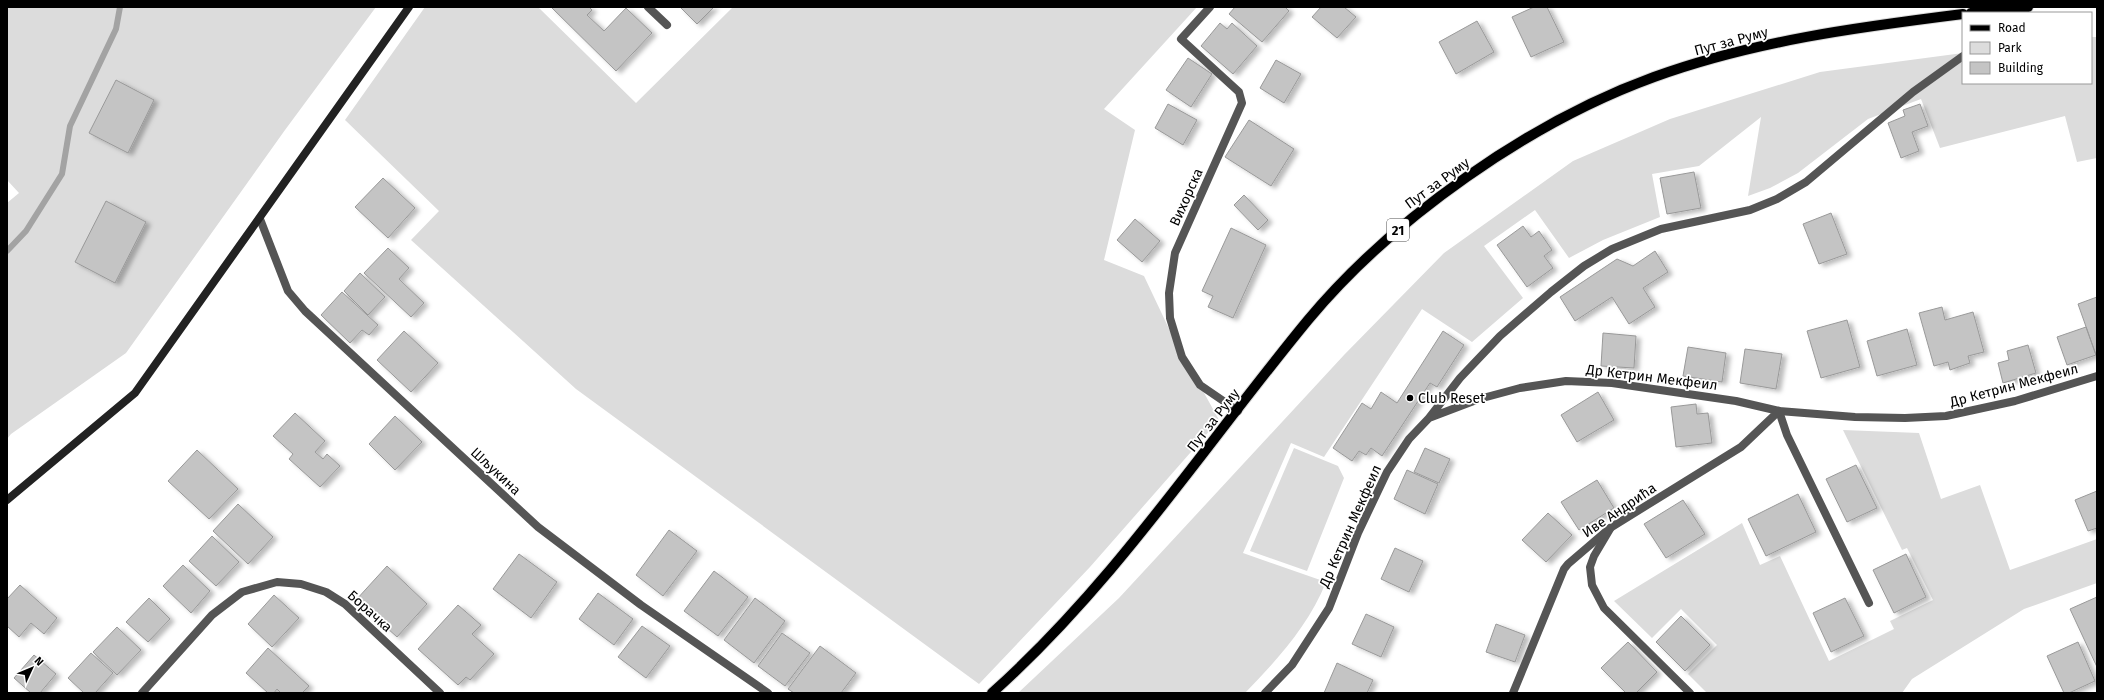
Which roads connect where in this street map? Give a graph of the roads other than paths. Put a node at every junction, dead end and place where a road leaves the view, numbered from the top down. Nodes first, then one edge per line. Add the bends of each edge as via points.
1 (409, 7) edge
2 (648, 7) edge
3 (1210, 7) edge
4 (2028, 7) edge
5 (1991, 12) edge
6 (1962, 14) edge
7 (667, 25) dead end
8 (1962, 57) edge
9 (260, 219) junction
10 (2097, 376) edge
11 (1238, 410) junction
12 (1779, 411) junction
13 (1429, 418) junction
14 (7, 500) edge
15 (1610, 528) junction
16 (1869, 603) dead end
17 (142, 693) edge
18 (440, 693) edge
19 (768, 693) edge
20 (992, 693) edge
21 (1265, 693) edge
22 (1513, 693) edge
23 (1690, 693) edge

1 - 9 main road
2 - 7 street
3 - 11 street, Вихорска via 1181,39 1239,92 1242,103 1175,253 1169,293 1170,318 1182,357 1200,385
4 - 5 main road
6 - 11 main road, Пут за Руму / 21 via 1828,32 1726,55 1655,77 1605,97 1536,134 1435,200 1392,235 1354,271 1310,319
8 - 13 street via 1913,92 1806,182 1750,210 1661,228 1612,249 1584,266 1500,336 1460,378
9 - 14 main road via 135,393
9 - 19 street, Шљукина via 288,291 305,311 538,527 641,605
10 - 12 street, Др Кетрин Мекфеил via 2015,401 1946,416 1855,417
11 - 20 main road, Пут за Руму / 21 via 1111,570 1030,659
12 - 13 street, Др Кетрин Мекфеил via 1736,401 1651,388 1566,381 1520,388 1479,399
12 - 15 street, Иве Андрића via 1750,440 1731,454
12 - 16 street via 1787,435
13 - 21 street, Др Кетрин Мекфеил via 1409,439 1387,472 1358,534 1329,608 1292,665
15 - 22 street, Иве Андрића via 1564,570
15 - 23 street via 1590,568 1592,585 1604,608
17 - 18 street, Борачка via 212,615 242,592 276,582 301,584 320,590 345,604

